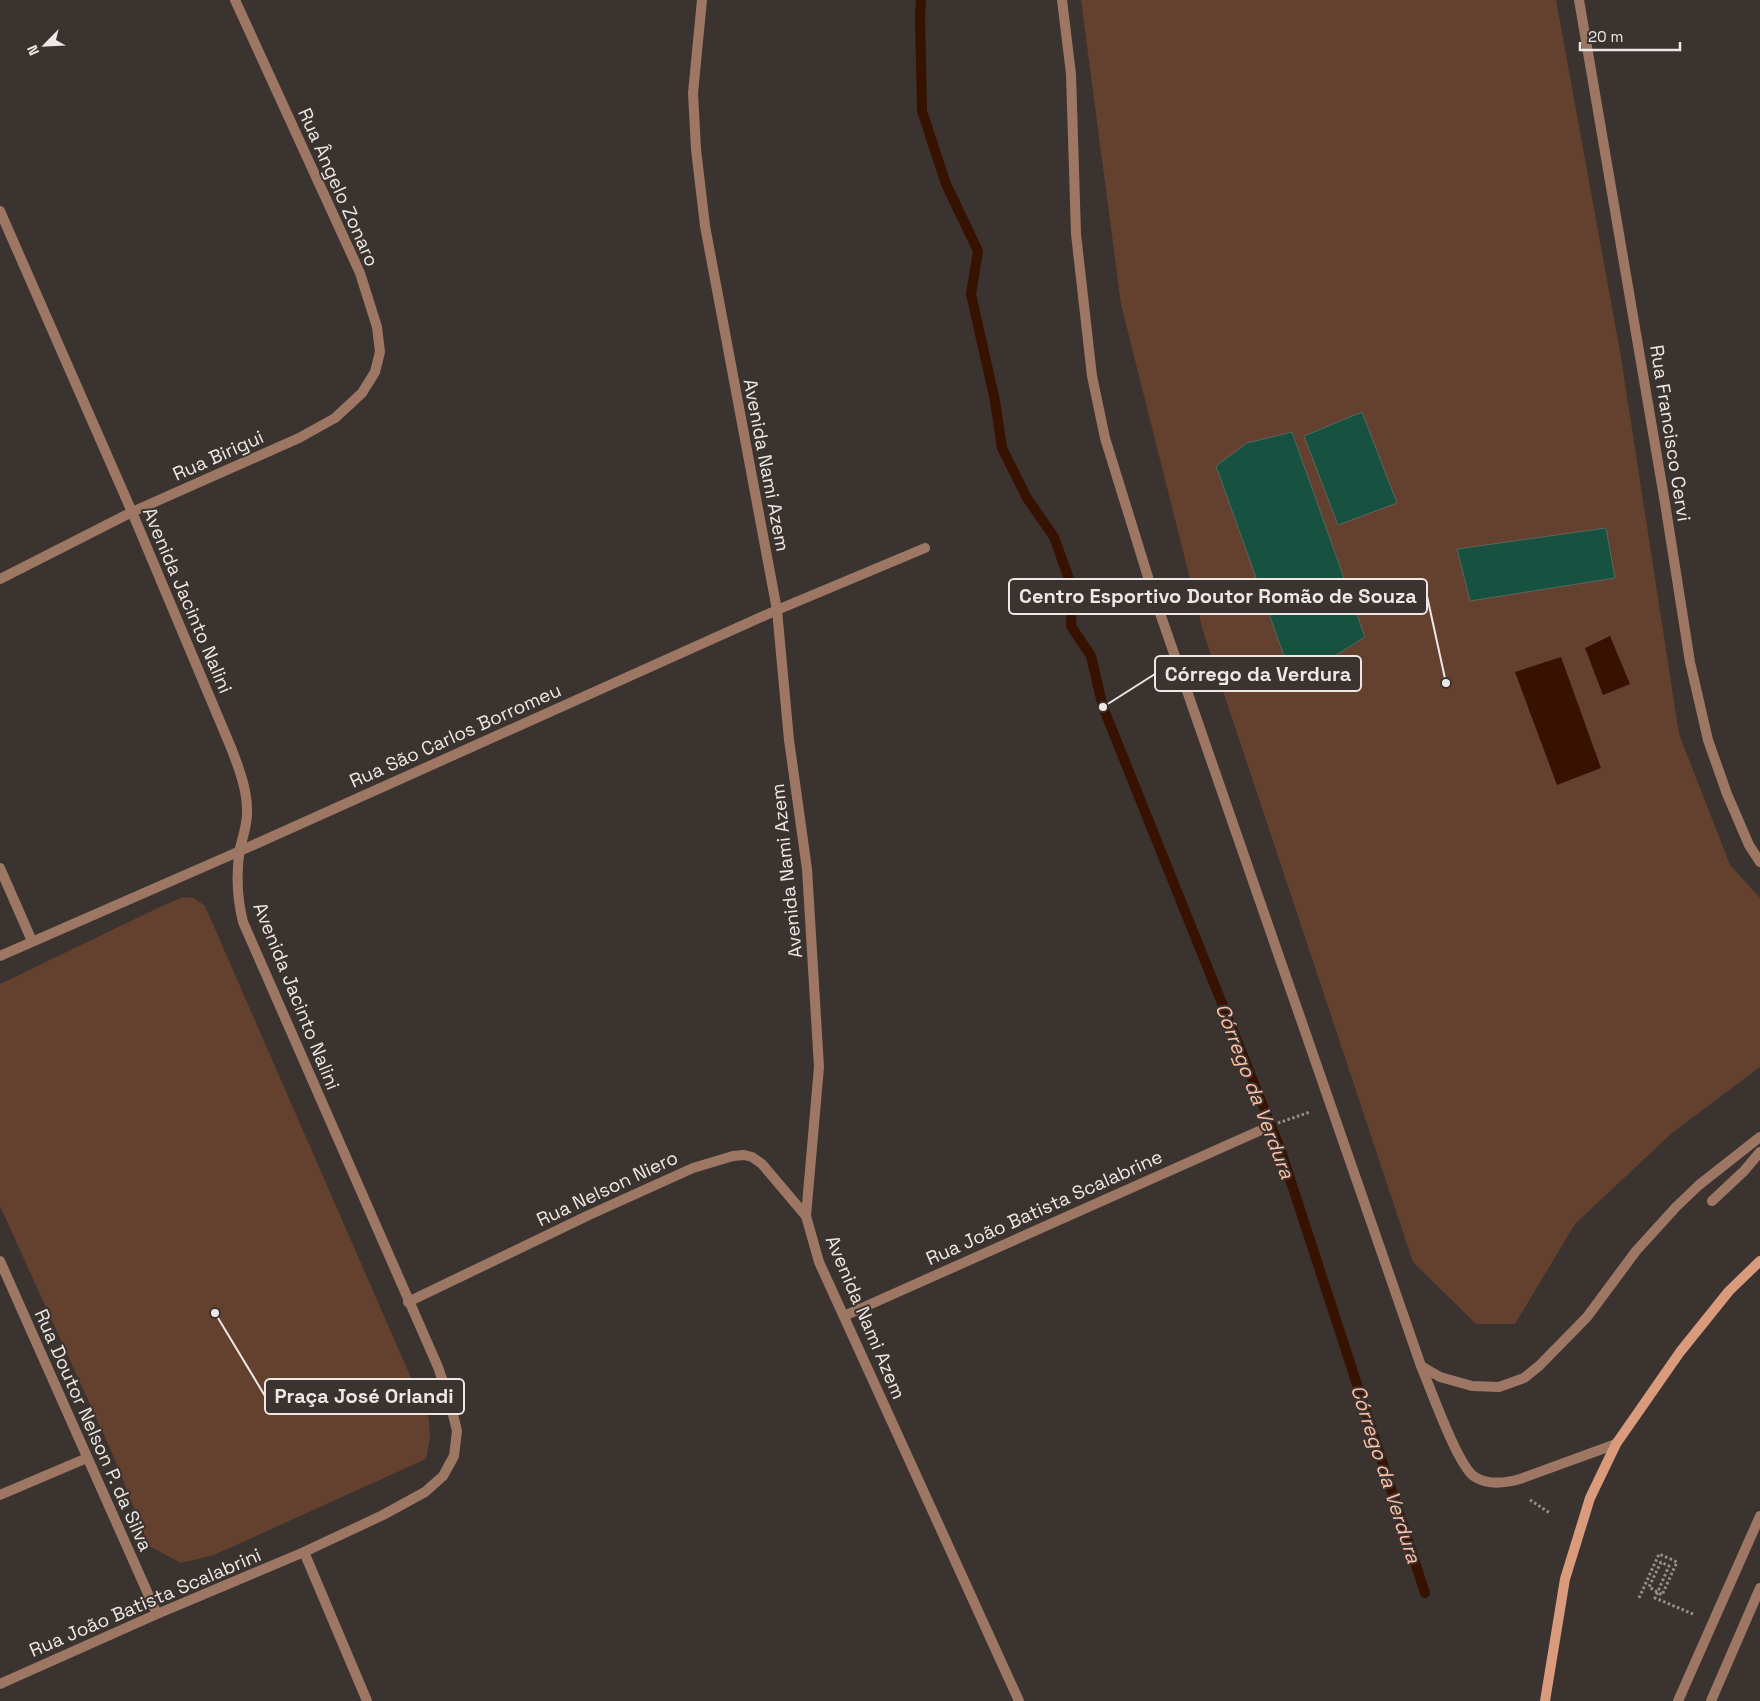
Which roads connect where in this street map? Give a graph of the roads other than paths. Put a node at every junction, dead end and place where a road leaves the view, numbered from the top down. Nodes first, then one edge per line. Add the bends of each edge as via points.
1 (234, 0) edge
2 (702, 0) edge
3 (1062, 0) edge
4 (1579, 0) edge
5 (0, 211) edge
6 (362, 393) joint
7 (132, 512) junction
8 (925, 548) dead end
9 (0, 579) edge
10 (776, 610) junction
11 (240, 851) junction
12 (1760, 862) edge
13 (0, 868) edge
14 (32, 941) junction
15 (0, 956) edge
16 (1259, 1131) dead end
17 (1760, 1137) edge
18 (1760, 1152) edge
19 (1712, 1201) dead end
20 (806, 1216) junction
21 (0, 1261) edge
22 (1760, 1261) edge
23 (408, 1302) junction
24 (844, 1316) junction
25 (1421, 1366) junction
26 (1616, 1444) junction
27 (87, 1458) junction
28 (0, 1495) edge
29 (1760, 1516) edge
30 (304, 1552) junction
31 (1760, 1588) edge
32 (157, 1614) junction
33 (0, 1684) edge
34 (367, 1701) edge
35 (1019, 1701) edge
36 (1545, 1701) edge
37 (1678, 1701) edge
38 (1711, 1701) edge

1 - 6 street, Rua Ângelo Zonaro via 360,273 377,327 380,352 375,372
2 - 10 street, Avenida Nami Azem via 693,93 705,226
3 - 25 street via 1071,74 1076,234 1092,376 1105,438 1152,590
4 - 12 street, Rua Francisco Cervi via 1690,662 1708,740 1749,845
5 - 7 street, Avenida Jacinto Nalini
6 - 7 street, Rua Birigui via 335,418 299,438
7 - 9 street, Rua Birigui
7 - 11 street, Avenida Jacinto Nalini via 244,784 248,812
8 - 10 street, Rua São Carlos Borromeu
10 - 11 street, Rua São Carlos Borromeu
10 - 20 street, Avenida Nami Azem via 789,740 807,869 819,1067
11 - 14 street, Rua São Carlos Borromeu
11 - 23 street, Avenida Jacinto Nalini via 238,888 243,922
13 - 14 street
14 - 15 street, Rua São Carlos Borromeu
16 - 24 street, Rua João Batista Scalabrine
17 - 25 street via 1699,1184 1676,1207 1636,1251 1587,1317 1524,1378 1500,1387 1472,1386 1440,1377
18 - 19 street via 1744,1172
20 - 23 street, Rua Nelson Niero via 762,1164 752,1157 733,1156 694,1168 598,1211
20 - 24 street, Avenida Nami Azem via 819,1262
21 - 27 street, Rua Doutor Nelson P. da Silva
22 - 26 main road via 1729,1291 1680,1352
23 - 30 street, Avenida Jacinto Nalini via 450,1402 457,1431 454,1456 442,1476 425,1492
24 - 35 street, Avenida Nami Azem
25 - 26 street via 1460,1459 1474,1476 1505,1483
26 - 36 main road via 1590,1498 1565,1579
27 - 28 street
27 - 32 street, Rua Doutor Nelson P. da Silva
29 - 37 street
30 - 32 street, Rua João Batista Scalabrini
30 - 34 street
31 - 38 street
32 - 33 street, Rua João Batista Scalabrini

